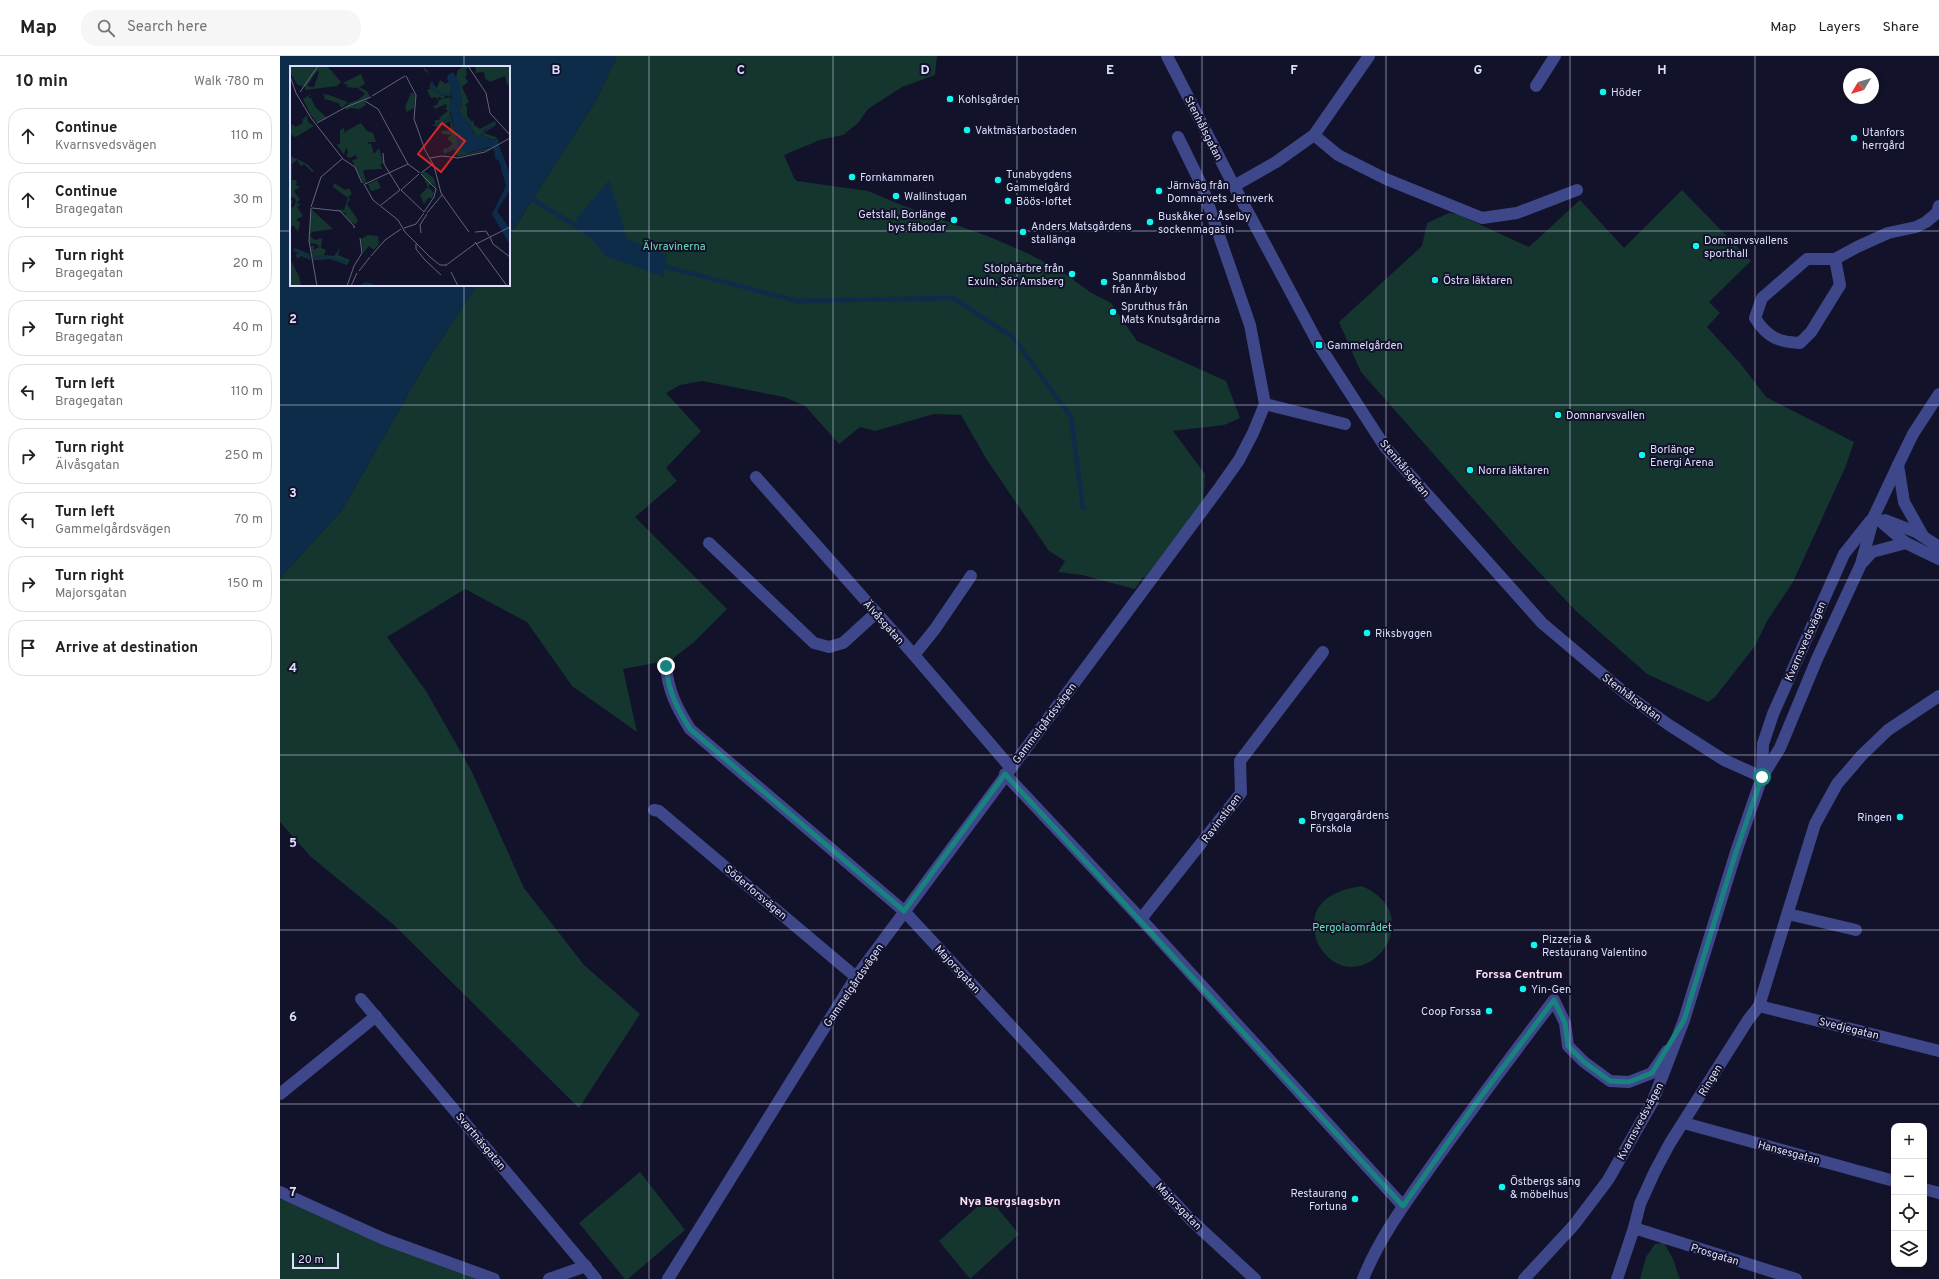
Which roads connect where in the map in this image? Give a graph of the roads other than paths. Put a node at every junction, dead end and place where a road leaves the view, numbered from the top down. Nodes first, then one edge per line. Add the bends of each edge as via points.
1 (1167, 56) edge
2 (1369, 56) edge
3 (1555, 56) edge
4 (1536, 86) dead end
5 (1314, 135) junction
6 (1178, 137) dead end
7 (1234, 186) junction
8 (1577, 190) dead end
9 (1939, 206) edge
10 (1835, 260) junction
11 (1939, 394) edge
12 (1265, 404) junction
13 (1345, 424) dead end
14 (1898, 465) junction
15 (756, 477) dead end
16 (1874, 516) junction
17 (1923, 536) junction
18 (709, 543) dead end
19 (1906, 543) junction
20 (1939, 547) edge
21 (1939, 559) edge
22 (1861, 564) junction
23 (971, 576) dead end
24 (876, 613) junction
25 (1323, 652) dead end
26 (914, 655) junction
27 (666, 666) dead end
28 (1939, 696) edge
29 (1008, 771) junction
30 (1762, 777) junction
31 (654, 810) dead end
32 (904, 911) junction
33 (1788, 914) junction
34 (1141, 919) junction
35 (1856, 930) dead end
36 (856, 977) junction
37 (362, 998) dead end
38 (1759, 1006) junction
39 (376, 1016) junction
40 (1684, 1020) junction
41 (1939, 1051) edge
42 (280, 1094) edge
43 (1684, 1123) junction
44 (1891, 1180) edge
45 (1927, 1190) edge
46 (280, 1192) edge
47 (1939, 1193) edge
48 (1403, 1206) junction
49 (1634, 1228) junction
50 (586, 1266) junction
51 (494, 1279) edge
52 (549, 1279) edge
53 (596, 1279) edge
54 (668, 1279) edge
55 (1255, 1279) edge
56 (1363, 1279) edge
57 (1524, 1279) edge
58 (1617, 1279) edge
59 (1796, 1279) edge

1 - 7 street, Stenhålsgatan
2 - 5 street
3 - 4 street
5 - 7 street via 1276,162
5 - 8 street via 1338,155 1386,179 1482,218 1517,212
6 - 12 street via 1202,186 1250,325
7 - 30 street, Stenhålsgatan via 1319,345 1385,447 1542,623 1626,694 1669,725 1724,760
9 - 10 street via 1937,213 1921,225 1888,233
10 - 10 street via 1840,285 1812,332 1800,343 1783,342 1763,331 1755,318 1762,298 1807,259
11 - 14 street, Kvarnsvedsvägen via 1913,434
12 - 13 street
12 - 29 street, Gammelgårdsvägen via 1242,453 1220,487
14 - 16 street, Kvarnsvedsvägen
14 - 17 street via 1904,502
15 - 24 street, Älvåsgatan
16 - 17 street
16 - 19 street
16 - 22 street, Kvarnsvedsvägen
16 - 30 street, Kvarnsvedsvägen via 1844,554 1773,714 1763,744
17 - 20 street
18 - 24 street via 814,643 829,647 843,643
19 - 21 street
19 - 22 street via 1872,552
22 - 30 street, Kvarnsvedsvägen via 1780,748
23 - 26 street
24 - 26 street, Älvåsgatan
25 - 34 street, Ravinstigen via 1240,761 1241,793
26 - 29 street, Älvåsgatan
27 - 32 street, Majorsgatan via 667,683 676,707 690,729
28 - 33 street, Ringen via 1888,730 1837,784 1814,824
29 - 32 street, Gammelgårdsvägen
29 - 34 street, Älvåsgatan
30 - 40 street, Kvarnsvedsvägen
31 - 36 street, Söderforsvägen via 659,811
32 - 36 street, Gammelgårdsvägen
32 - 55 street, Majorsgatan via 1191,1220
33 - 35 street
33 - 38 street, Ringen
34 - 48 street, Älvåsgatan
36 - 54 street, Gammelgårdsvägen
37 - 39 street, Svartnäsgatan
38 - 41 street, Svedjegatan
38 - 43 street, Ringen
39 - 42 street
39 - 50 street, Svartnäsgatan
40 - 48 street via 1652,1073 1629,1082 1610,1081 1584,1062 1568,1046 1565,1023 1554,1000 1473,1107
40 - 57 street, Kvarnsvedsvägen via 1652,1103 1608,1180 1574,1225
43 - 44 street, Hansesgatan
43 - 49 street, Ringen via 1655,1171 1640,1204
45 - 47 street
46 - 51 street via 384,1239
48 - 56 street via 1370,1260
49 - 58 street, Ringen
49 - 59 street, Prosgatan
50 - 52 street
50 - 53 street, Svartnäsgatan

